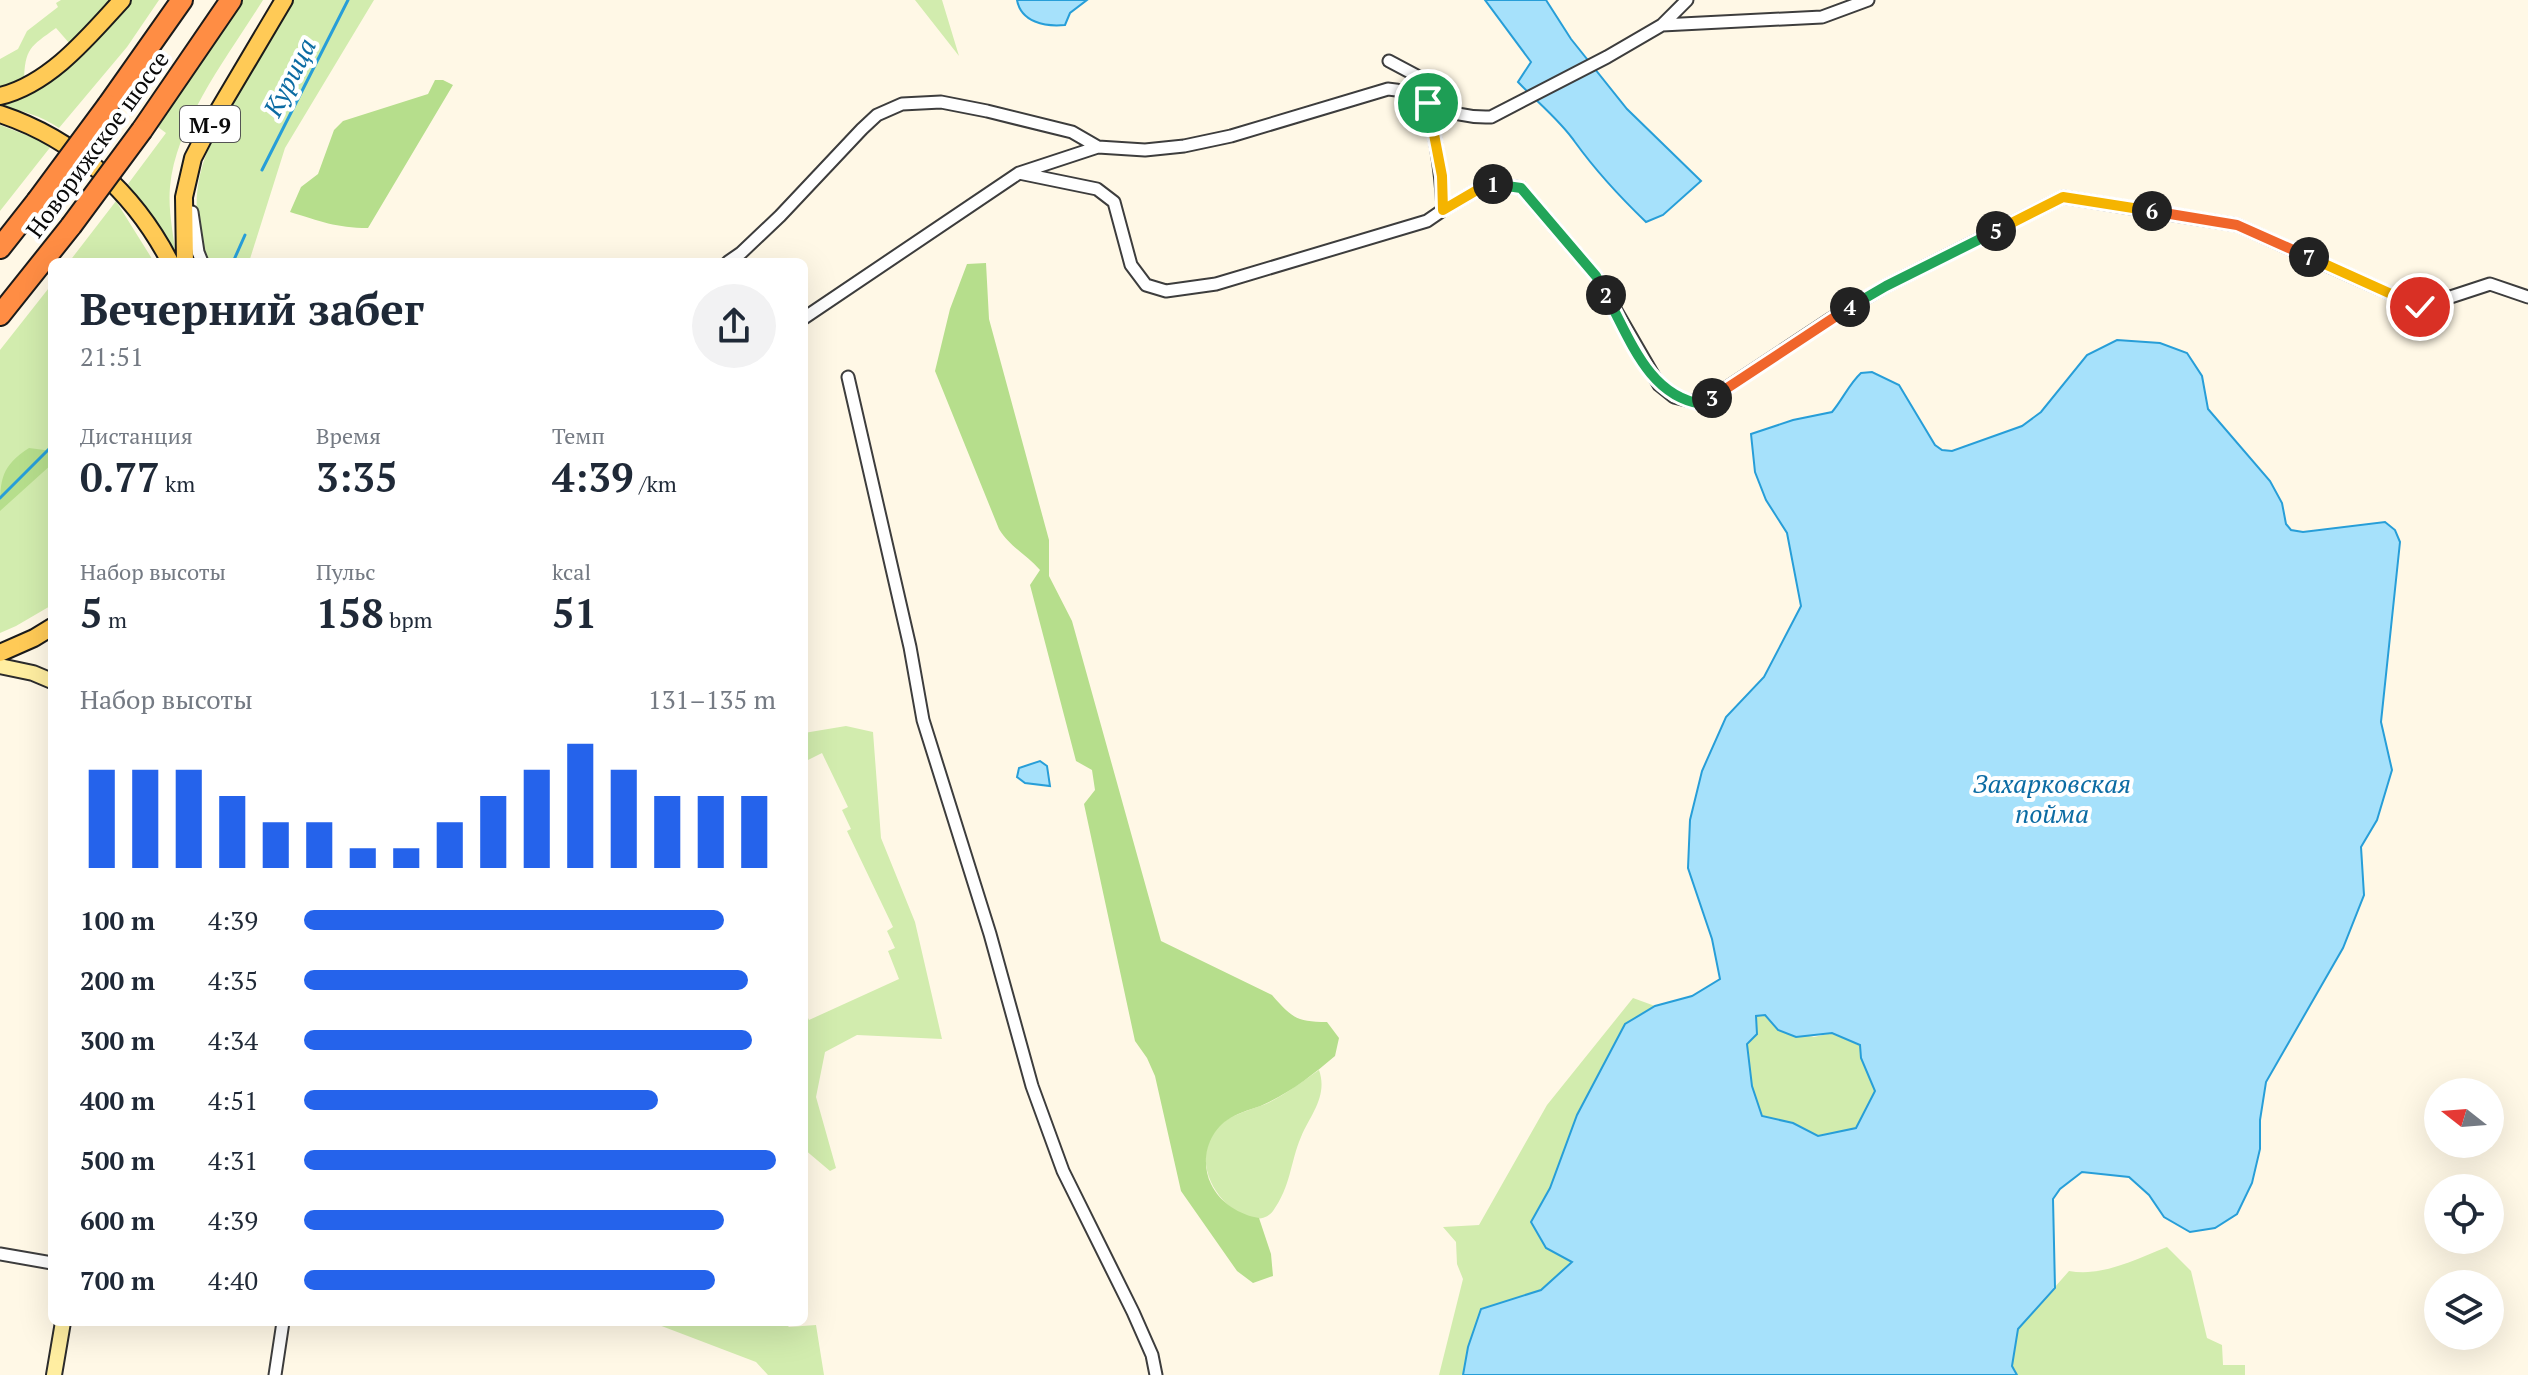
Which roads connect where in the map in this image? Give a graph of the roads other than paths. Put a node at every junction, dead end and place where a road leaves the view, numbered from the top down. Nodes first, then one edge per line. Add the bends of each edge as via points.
1 (122, 0) edge
2 (182, 0) edge
3 (231, 0) edge
4 (284, 0) edge
5 (1687, 0) edge
6 (1868, 0) edge
7 (1662, 25) junction
8 (1389, 61) dead end
9 (0, 96) edge
10 (1428, 103) junction
11 (0, 114) edge
12 (201, 140) junction
13 (1098, 147) junction
14 (1019, 173) junction
15 (1443, 210) junction
16 (0, 248) edge
17 (168, 258) edge
18 (185, 258) edge
19 (201, 258) edge
20 (734, 258) edge
21 (2528, 297) edge
22 (0, 315) edge
23 (808, 315) edge
24 (848, 377) dead end
25 (48, 629) edge
26 (0, 653) edge
27 (0, 666) edge
28 (48, 679) edge
29 (0, 1254) edge
30 (48, 1262) edge
31 (62, 1326) edge
32 (282, 1326) edge
33 (54, 1375) edge
34 (275, 1375) edge
35 (1156, 1375) edge

1 - 9 main road via 35,82
2 - 16 highway, Новорижское шоссе, bridge
3 - 22 highway, Новорижское шоссе / М-9, bridge via 142,130
4 - 12 main road, М-9
5 - 7 street
6 - 7 street via 1822,17
7 - 10 street via 1491,117 1470,118
8 - 10 street via 1421,78
10 - 13 street via 1403,90 1388,89 1184,146
10 - 15 street
11 - 17 main road via 48,134 90,162 136,207
12 - 18 main road, М-9 via 184,197
12 - 19 street via 191,199
13 - 14 street
13 - 20 street via 1072,132 987,111 941,102 902,104 877,115
14 - 15 street via 1097,189 1114,202 1131,265 1146,285 1166,291 1231,280 1427,221
14 - 23 street
15 - 21 street via 1489,183 1521,188 1596,276 1659,385 1674,397 1702,404 1886,286 2063,197 2237,225 2420,307 2490,284
24 - 35 street via 923,720 1032,1086 1063,1171 1133,1312
25 - 26 main road
27 - 28 main road
29 - 30 street
31 - 33 main road
32 - 34 street

